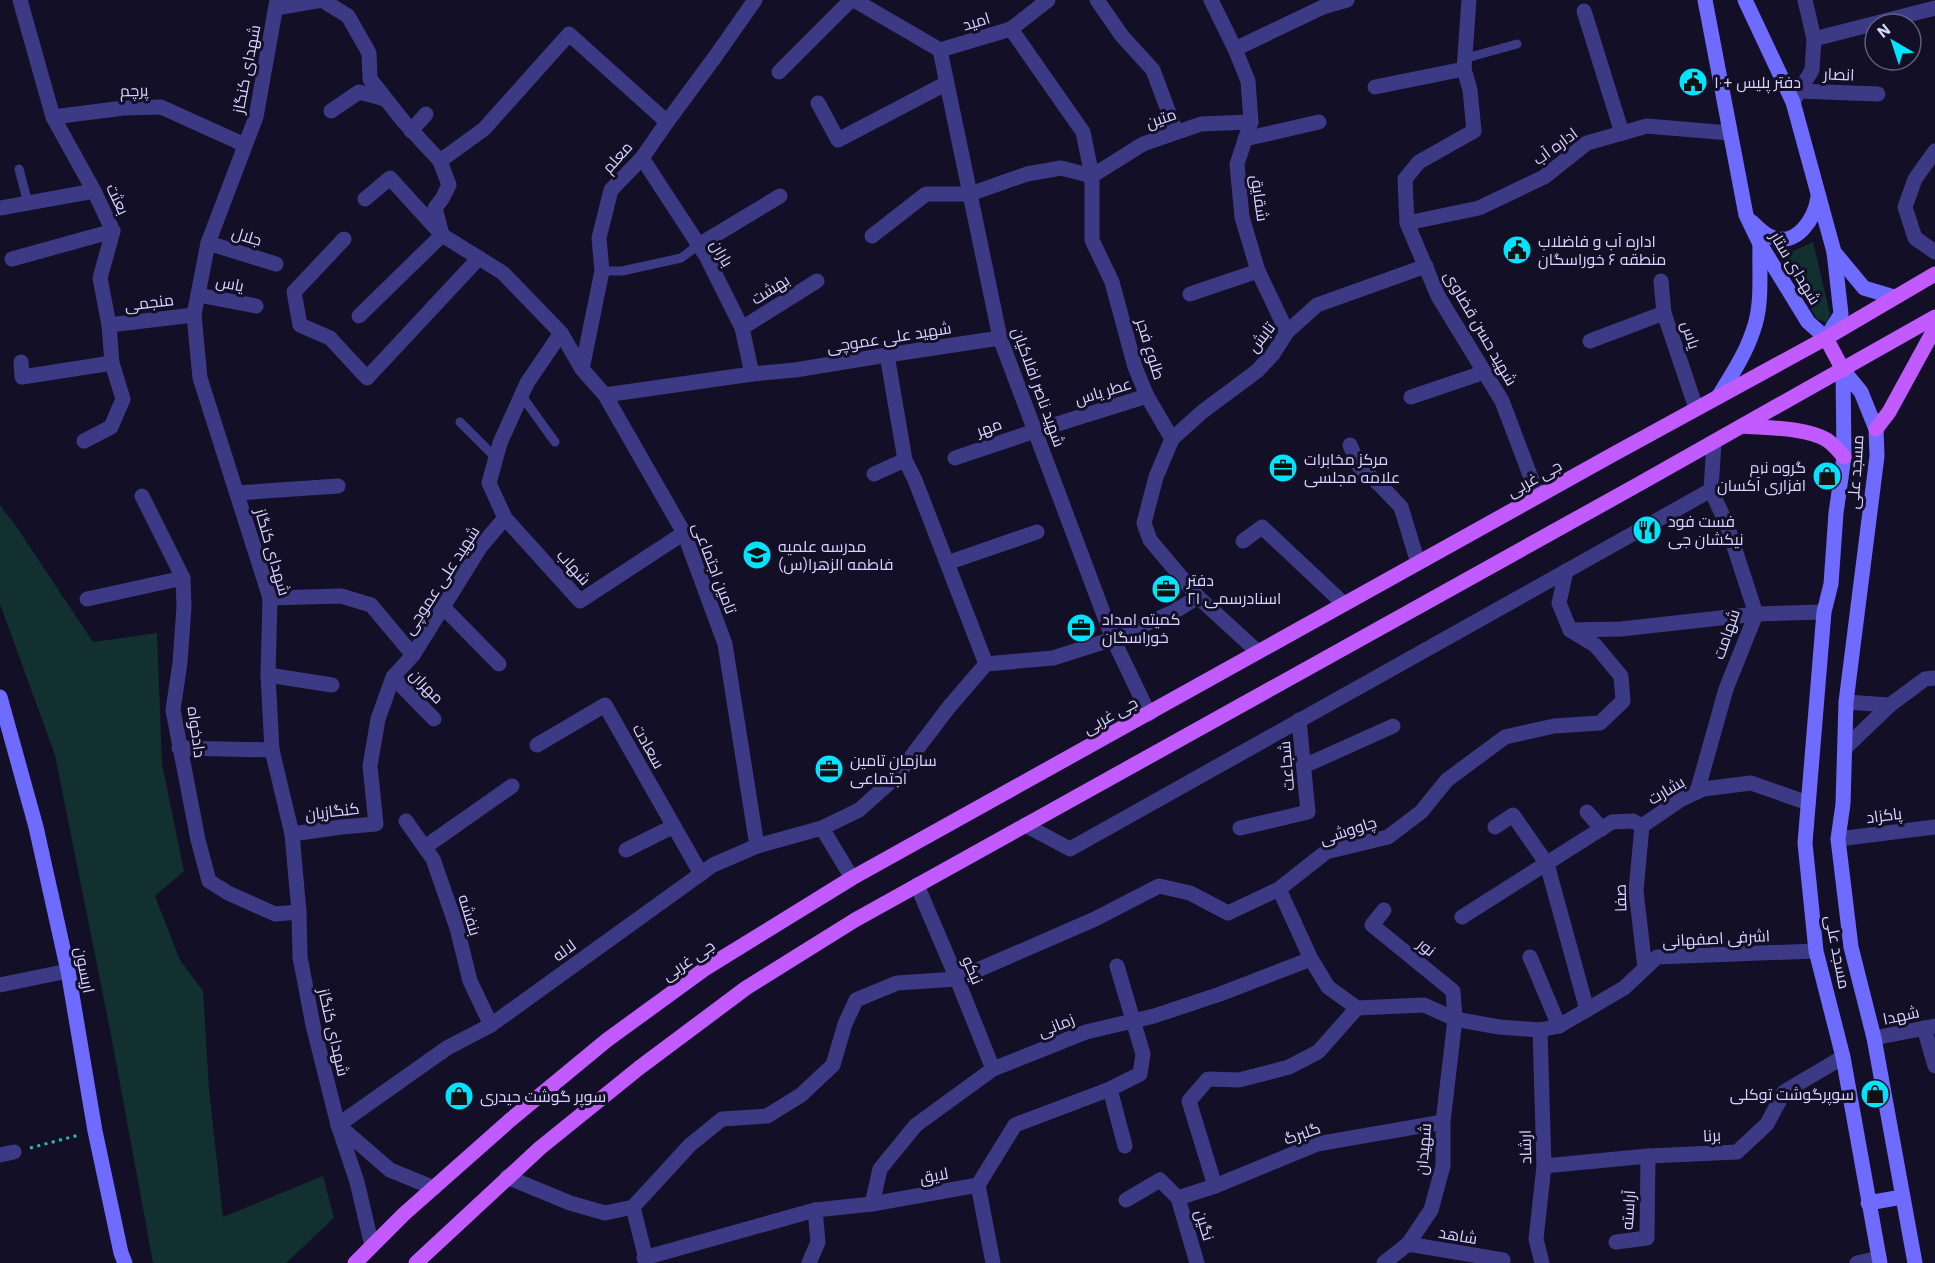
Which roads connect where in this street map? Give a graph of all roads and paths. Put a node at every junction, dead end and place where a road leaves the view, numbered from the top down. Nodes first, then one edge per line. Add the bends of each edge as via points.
1 (20, 0) edge
2 (755, 0) edge
3 (853, 0) edge
4 (1097, 0) edge
5 (1211, 0) edge
6 (1347, 0) edge
7 (1469, 0) edge
8 (1705, 0) edge
9 (1745, 0) edge
10 (1805, 0) edge
11 (1038, 3) edge
12 (1322, 3) edge
13 (276, 4) edge
14 (1935, 8) edge
15 (1584, 11) dead end
16 (1011, 29) junction
17 (1814, 39) junction
18 (1518, 44) dead end
19 (1235, 49) junction
20 (940, 50) junction
21 (1463, 64) junction
22 (779, 72) dead end
23 (947, 83) junction
24 (1375, 87) dead end
25 (1878, 94) dead end
26 (1796, 96) junction
27 (385, 99) junction
28 (818, 103) dead end
29 (331, 111) dead end
30 (426, 114) dead end
31 (53, 117) junction
32 (666, 122) junction
33 (1251, 122) junction
34 (1318, 122) dead end
35 (411, 130) junction
36 (1176, 132) junction
37 (1622, 133) junction
38 (1729, 133) junction
39 (1245, 139) junction
40 (245, 145) junction
41 (1935, 152) edge
42 (642, 158) junction
43 (440, 161) junction
44 (19, 169) dead end
45 (1092, 176) junction
46 (94, 191) junction
47 (970, 194) junction
48 (1818, 195) junction
49 (780, 196) dead end
50 (365, 198) dead end
51 (28, 203) junction
52 (0, 208) edge
53 (1746, 215) junction
54 (1407, 223) junction
55 (113, 231) junction
56 (442, 235) junction
57 (872, 236) dead end
58 (344, 239) dead end
59 (208, 243) junction
60 (1760, 244) junction
61 (697, 246) junction
62 (1834, 252) junction
63 (1935, 252) edge
64 (479, 258) junction
65 (12, 259) dead end
66 (276, 264) dead end
67 (1426, 266) junction
68 (602, 271) junction
69 (1258, 271) junction
70 (1935, 274) edge
71 (817, 281) dead end
72 (1661, 281) dead end
73 (1190, 294) dead end
74 (198, 295) junction
75 (1894, 297) junction
76 (256, 306) dead end
77 (1664, 313) junction
78 (194, 315) junction
79 (359, 315) dead end
80 (1935, 317) edge
81 (109, 325) junction
82 (742, 328) junction
83 (1935, 328) edge
84 (1287, 332) junction
85 (561, 333) junction
86 (1000, 338) junction
87 (1826, 338) junction
88 (1590, 341) dead end
89 (887, 354) junction
90 (21, 362) dead end
91 (112, 363) junction
92 (582, 369) junction
93 (1844, 370) junction
94 (1485, 372) junction
95 (752, 374) junction
96 (521, 395) junction
97 (604, 395) junction
98 (1147, 396) junction
99 (1411, 397) dead end
100 (1718, 397) junction
101 (1696, 408) junction
102 (460, 422) dead end
103 (1742, 426) junction
104 (1876, 429) junction
105 (1035, 431) junction
106 (1172, 440) junction
107 (84, 441) dead end
108 (555, 442) dead end
109 (1714, 442) junction
110 (1350, 445) dead end
111 (1844, 457) junction
112 (496, 458) junction
113 (955, 458) dead end
114 (905, 460) junction
115 (874, 474) dead end
116 (338, 486) dead end
117 (1711, 490) junction
118 (237, 493) junction
119 (141, 496) dead end
120 (1538, 496) junction
121 (505, 518) junction
122 (1037, 532) dead end
123 (684, 533) junction
124 (1243, 541) dead end
125 (948, 563) junction
126 (1418, 563) junction
127 (1566, 571) junction
128 (183, 578) junction
129 (1198, 597) junction
130 (270, 598) junction
131 (87, 599) dead end
132 (1344, 604) junction
133 (443, 607) junction
134 (1824, 612) junction
135 (1756, 614) junction
136 (1570, 630) junction
137 (1113, 639) junction
138 (1258, 652) junction
139 (413, 656) junction
140 (499, 664) dead end
141 (986, 664) junction
142 (268, 675) junction
143 (393, 677) junction
144 (1935, 678) edge
145 (332, 685) dead end
146 (0, 697) edge
147 (1846, 702) junction
148 (1890, 705) junction
149 (1149, 714) junction
150 (434, 719) dead end
151 (1299, 720) junction
152 (1393, 726) dead end
153 (537, 745) dead end
154 (179, 748) junction
155 (1845, 748) junction
156 (272, 750) junction
157 (1304, 765) junction
158 (512, 786) dead end
159 (1697, 792) junction
160 (1808, 803) junction
161 (1587, 812) dead end
162 (405, 821) dead end
163 (376, 824) joint
164 (1025, 825) junction
165 (674, 826) junction
166 (1642, 826) junction
167 (1495, 827) dead end
168 (1935, 827) edge
169 (822, 828) junction
170 (1240, 828) dead end
171 (1602, 829) junction
172 (292, 834) junction
173 (1838, 839) junction
174 (757, 846) junction
175 (425, 847) junction
176 (626, 850) dead end
177 (1547, 864) junction
178 (701, 874) junction
179 (852, 878) junction
180 (917, 885) junction
181 (1278, 889) junction
182 (1384, 910) dead end
183 (299, 912) junction
184 (1462, 917) dead end
185 (1816, 951) junction
186 (1530, 957) dead end
187 (1311, 959) junction
188 (1117, 966) dead end
189 (1645, 968) junction
190 (68, 972) junction
191 (957, 979) junction
192 (0, 986) edge
193 (1358, 1008) junction
194 (1587, 1010) junction
195 (1455, 1019) junction
196 (1134, 1021) junction
197 (491, 1024) junction
198 (1559, 1026) junction
199 (1929, 1027) edge
200 (1540, 1029) junction
201 (1874, 1038) junction
202 (1843, 1057) junction
203 (1935, 1066) edge
204 (993, 1069) junction
205 (1110, 1089) junction
206 (1443, 1122) junction
207 (338, 1125) junction
208 (95, 1131) junction
209 (1125, 1146) dead end
210 (7, 1153) edge
211 (1648, 1156) junction
212 (1544, 1166) junction
213 (507, 1177) junction
214 (978, 1185) junction
215 (1215, 1186) junction
216 (434, 1188) junction
217 (1902, 1197) junction
218 (1178, 1198) junction
219 (1126, 1200) dead end
220 (1868, 1203) junction
221 (872, 1204) junction
222 (633, 1207) junction
223 (815, 1210) junction
224 (1616, 1242) dead end
225 (1408, 1244) junction
226 (372, 1246) junction
227 (122, 1260) edge
228 (1503, 1260) dead end
229 (646, 1261) edge
230 (1192, 1261) edge
231 (1879, 1261) edge
232 (355, 1263) edge
233 (416, 1263) edge
234 (809, 1263) edge
235 (993, 1263) edge
236 (1379, 1263) edge
237 (1542, 1263) edge
238 (1857, 1263) edge
239 (1915, 1263) edge

1 - 31 street, بعثت
2 - 32 street, معلم
3 - 20 street
3 - 22 street
4 - 36 street via 1153,70
5 - 19 street, شقایق
6 - 12 street
7 - 21 street, شهید حسن قضاوی
8 - 38 main road, شهدای ستار
9 - 26 main road, شهدای ستار
10 - 17 street
11 - 16 street, امید
12 - 19 street
13 - 27 street via 322,0 348,16 369,53 370,79
13 - 40 street, شهدای کنگاز via 256,117
14 - 17 street
15 - 37 street
16 - 20 street, امید
16 - 45 street, طلوع فجر via 1083,132
17 - 26 street via 1812,70
18 - 21 lane
19 - 33 street, شقایق via 1248,81
20 - 23 street, شهید ناصر افلاکیان
21 - 24 street
21 - 54 street, شهید حسن قضاوی via 1474,131 1419,162 1405,178
23 - 28 street via 838,140
23 - 47 street, شهید ناصر افلاکیان
25 - 26 street, انصار
26 - 48 main road, شهدای ستار
27 - 29 street via 359,92
27 - 35 street
30 - 35 street
31 - 40 street, پرچم via 161,107
31 - 46 street, بعثت
32 - 42 street, معلم
32 - 43 street via 569,34 484,129
33 - 36 street, متین via 1201,124
33 - 39 street, شقایق
34 - 39 street
35 - 43 street
36 - 45 street, متین via 1143,144
37 - 38 street, اداره آب via 1647,126
37 - 54 street, اداره آب via 1587,143 1544,177 1479,208
38 - 53 main road, شهدای ستار
39 - 69 street, شقایق via 1237,164 1241,206
40 - 59 street, شهدای کنگاز
41 - 63 street via 1915,180 1905,207 1915,238
42 - 61 street, باران
42 - 68 street, معلم via 611,190 599,237
43 - 56 street via 449,184 435,208
44 - 51 lane
45 - 47 street via 1061,168 1027,174
45 - 98 street, طلوع فجر via 1092,240 1112,282
46 - 51 street
46 - 55 street, بعثت
47 - 57 street via 926,194
47 - 86 street, شهید ناصر افلاکیان
48 - 53 main road via 1810,223 1785,239 1772,237
48 - 62 main road, شهدای ستار
49 - 61 street
50 - 56 street, تامین اجتماعی via 390,178
51 - 52 street
53 - 60 main road, شهدای ستار
54 - 67 street, شهید حسن قضاوی
55 - 65 street
55 - 81 street, بعثت via 100,278
56 - 64 street, تامین اجتماعی
56 - 79 street
58 - 64 street via 294,292 300,325 330,338 367,378
59 - 66 street, جلال
59 - 74 street, شهدای کنگاز
60 - 87 main road, شهدای ستار via 1808,322
60 - 100 main road via 1754,330
61 - 68 lane via 681,258 622,271
61 - 82 street, باران via 706,256
62 - 75 main road via 1864,288
62 - 87 main road, شهدای ستار via 1840,314
64 - 85 street, تامین اجتماعی via 503,273
67 - 84 street, تابش via 1317,305
67 - 94 street, شهید حسن قضاوی via 1438,296
68 - 92 street, معلم
69 - 73 street
69 - 84 street, شقایق
70 - 75 main road, جی غربی
71 - 82 street, بهشت
72 - 77 street
74 - 76 street, یاس
74 - 78 street, شهدای کنگاز
75 - 87 main road, جی غربی
77 - 88 street, یاس
77 - 101 street, یاس
78 - 81 street, منجمی
78 - 118 street, شهدای کنگاز via 200,378
80 - 93 main road
81 - 91 street, بعثت
82 - 95 street, باران
83 - 104 main road
84 - 106 street, تابش via 1257,371
85 - 92 street, تامین اجتماعی
85 - 96 street
86 - 89 street, شهید علی عموچی
86 - 105 street, شهید ناصر افلاکیان
87 - 93 main road
87 - 100 main road, جی غربی
89 - 95 street, شهید علی عموچی
89 - 114 street
90 - 91 street via 22,377
91 - 107 street, بعثت via 123,399 111,427
92 - 97 street, تامین اجتماعی
93 - 103 main road
93 - 104 main road, مسجد علی via 1861,392
93 - 111 main road, مسجد علی
94 - 99 street
94 - 120 street, شهید حسن قضاوی via 1502,401
95 - 97 street, شهید علی عموچی
96 - 108 lane
96 - 112 street
97 - 123 street, تامین اجتماعی
98 - 105 street, عطر یاس
98 - 106 street, طلوع فجر
100 - 101 main road, جی غربی
101 - 120 main road, جی غربی
102 - 112 lane
103 - 109 main road
103 - 111 main road via 1816,435
104 - 147 main road, مسجد علی via 1877,456
105 - 113 street, مهر
105 - 137 street, شهید ناصر افلاکیان
106 - 129 street via 1156,477 1144,523 1150,540
109 - 117 street
109 - 164 main road
110 - 126 street via 1359,465 1401,507
111 - 134 main road, مسجد علی via 1831,584
112 - 121 street via 489,483
114 - 115 street
114 - 125 street
116 - 118 street
117 - 127 street
117 - 135 street, شهامت via 1727,525
118 - 130 street, شهدای کنگاز
119 - 128 street, دادخواه
120 - 126 main road, جی غربی
121 - 123 street, شهاب via 580,601
121 - 133 street, شهید علی عموچی via 481,546
122 - 125 street
123 - 174 street, تامین اجتماعی via 725,644
124 - 132 street via 1262,527
125 - 141 street
126 - 132 main road, جی غربی
127 - 136 street via 1559,603
127 - 151 street
128 - 131 street
128 - 154 street, دادخواه via 180,663 173,710
129 - 137 street
129 - 138 street
130 - 139 street via 341,596 371,605
130 - 142 street, شهدای کنگاز
132 - 138 main road, جی غربی
133 - 139 street, شهید علی عموچی
133 - 140 street
134 - 135 street
134 - 160 main road, مسجد علی
135 - 136 street
135 - 159 street, شهامت via 1726,689
136 - 181 street, چاووشی via 1595,645 1620,676 1623,701 1600,723 1554,726 1505,737 1447,780 1421,812 1388,837 1326,852
137 - 141 street via 1053,657
137 - 149 street, شهید ناصر افلاکیان
138 - 149 main road, جی غربی
139 - 143 street, شهید علی عموچی
141 - 169 street via 895,778 859,810
142 - 145 street
142 - 156 street, شهدای کنگاز
143 - 150 street, مهران
143 - 163 street, شهید علی عموچی via 378,719 370,766
144 - 148 street via 1925,679
146 - 190 main road, اریسون via 36,827
147 - 148 street
147 - 155 main road, مسجد علی
148 - 155 street
149 - 179 main road, جی غربی
151 - 157 street, شجاعت
151 - 164 street via 1070,849
152 - 157 street
153 - 165 street, سعادت via 605,705
154 - 156 street
154 - 183 street, دادخواه via 209,881 275,914
155 - 173 main road, مسجد علی
156 - 172 street, شهدای کنگاز
157 - 170 street, شجاعت via 1308,812
158 - 175 street
159 - 160 street, بشارت via 1751,783
159 - 166 street, بشارت
160 - 185 main road, مسجد علی via 1805,843
161 - 171 street
162 - 175 street, بنفشه
163 - 172 street, کنگازیان
164 - 180 main road
165 - 176 street
165 - 178 street, سعادت
166 - 171 street, بشارت via 1633,821 1612,822
166 - 189 street, صفا via 1636,891
167 - 177 street via 1513,815
168 - 173 street, پاکزاد
169 - 174 street, لاله
169 - 179 street
171 - 177 street, بشارت
172 - 183 street, شهدای کنگاز
173 - 201 main road, مسجد علی via 1851,946
174 - 178 street, لاله
175 - 197 street, بنفشه via 433,859 457,928 470,981
177 - 184 street, بشارت
177 - 194 street
178 - 197 street, لاله
179 - 216 main road, جی غربی via 706,968 607,1040
180 - 191 street, نیکو
180 - 213 main road via 746,988 639,1068
181 - 187 street
181 - 191 street, چاووشی via 1228,913 1190,893 1159,886 1095,919
182 - 195 street, نور via 1372,925 1453,991
183 - 207 street, شهدای کنگاز via 300,957
185 - 189 street, اشرفی اصفهانی via 1657,957
185 - 202 main road, مسجد علی
186 - 198 street
187 - 193 street via 1328,987
187 - 196 street, زمانی
188 - 196 street
189 - 194 street, اشرفی اصفهانی via 1624,988
190 - 192 street
190 - 208 main road, اریسون
191 - 204 street, نیکو
191 - 222 street via 897,983 856,1000 833,1065 801,1095 767,1116 722,1119 690,1145
193 - 195 street, اشرفی اصفهانی via 1424,1005
193 - 215 street via 1318,1052 1288,1067 1239,1080 1208,1080 1189,1101
194 - 198 street, اشرفی اصفهانی
195 - 200 street, اشرفی اصفهانی
195 - 206 street, شهیدان
196 - 204 street, زمانی via 1086,1032
196 - 205 street via 1143,1054 1140,1074
197 - 207 street, لاله via 447,1048
198 - 200 street, اشرفی اصفهانی
199 - 201 street, شهدا
199 - 203 street
200 - 212 street, ارشاد
201 - 217 main road, مسجد علی
202 - 211 street, برنا via 1784,1092 1767,1124 1737,1152
202 - 220 main road, مسجد علی
204 - 221 street, زمانی via 916,1125 880,1169
205 - 209 street
205 - 214 street via 1015,1125
206 - 215 street, گلبرگ via 1317,1144
206 - 225 street, شهیدان via 1443,1166 1431,1210
207 - 216 street via 390,1170
207 - 226 street, شهدای کنگاز
208 - 210 path
208 - 227 main road, اریسون
211 - 212 street, برنا
211 - 224 street, آراسته via 1647,1238
212 - 237 street, ارشاد via 1536,1239
213 - 222 street via 606,1213
213 - 233 main road
214 - 221 street, لایق
214 - 235 street
215 - 218 street, گلبرگ
216 - 226 main road, جی غربی
217 - 220 main road
217 - 239 main road, مسجد علی
218 - 219 street via 1160,1180
218 - 230 street, نگین
220 - 231 main road, مسجد علی
221 - 223 street, لایق
222 - 229 street
223 - 229 street, لایق
223 - 234 street via 818,1242
225 - 228 street, شاهد
225 - 236 street, شهیدان
226 - 232 main road, جی غربی
231 - 238 street

